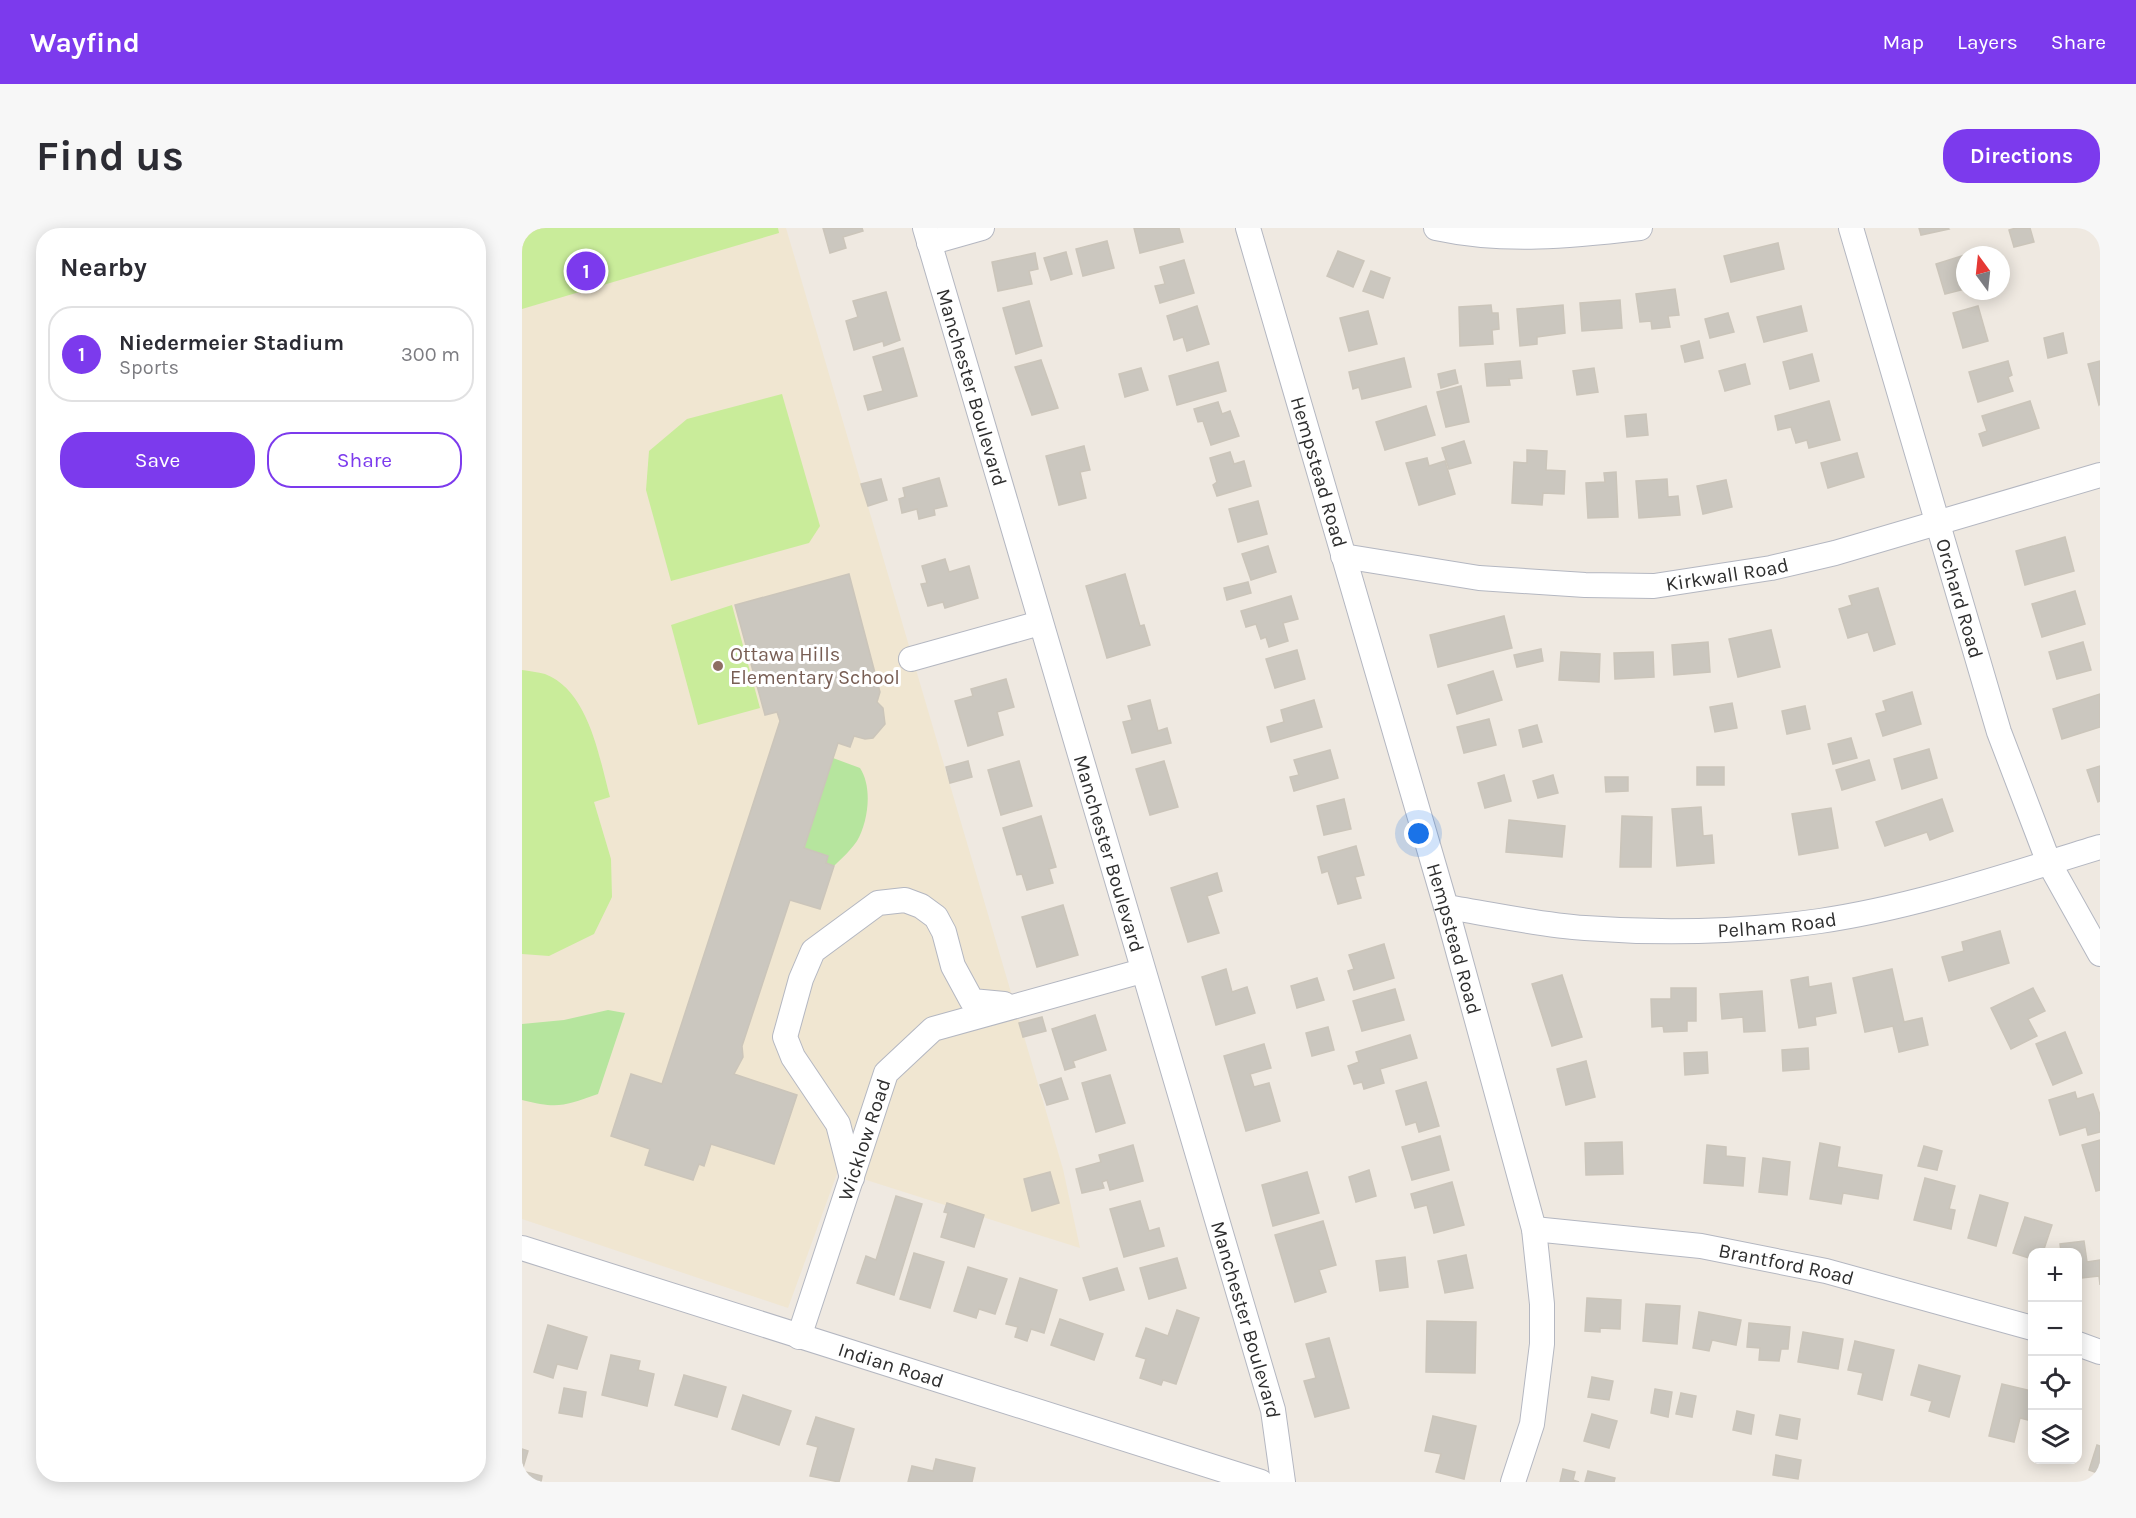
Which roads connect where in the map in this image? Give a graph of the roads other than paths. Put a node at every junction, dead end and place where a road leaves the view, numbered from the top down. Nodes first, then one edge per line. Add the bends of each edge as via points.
1 (982, 228) edge
2 (1248, 228) edge
3 (1436, 228) edge
4 (1640, 228) edge
5 (1851, 228) edge
6 (927, 236) edge
7 (2100, 475) edge
8 (1935, 522) junction
9 (1343, 556) junction
10 (1040, 622) junction
11 (911, 659) dead end
12 (2100, 848) edge
13 (2049, 862) junction
14 (1446, 907) junction
15 (2100, 954) edge
16 (1142, 971) junction
17 (1016, 1006) junction
18 (852, 1178) junction
19 (1534, 1229) junction
20 (522, 1248) edge
21 (2028, 1327) edge
22 (799, 1336) junction
23 (2082, 1345) edge
24 (2100, 1352) edge
25 (1261, 1482) edge
26 (1283, 1482) edge
27 (1513, 1482) edge

1 - 6 street
2 - 9 street, Hempstead Road
3 - 4 street via 1473,236 1552,238
5 - 8 street, Orchard Road
6 - 10 street, Manchester Boulevard
7 - 8 street, Kirkwall Road
8 - 9 street, Kirkwall Road via 1771,568 1654,586 1479,578
8 - 13 street, Orchard Road via 1999,732
9 - 14 street, Hempstead Road
10 - 11 street
10 - 16 street, Manchester Boulevard
12 - 13 street, Pelham Road
13 - 14 street, Pelham Road via 1921,900 1821,921 1735,930 1582,928
13 - 15 street, Orchard Road
14 - 19 street, Hempstead Road
16 - 17 street, Wicklow Road
16 - 26 street, Manchester Boulevard via 1273,1410
17 - 18 street, Wicklow Road via 933,1029 886,1073
17 - 18 street via 972,1001 953,966 936,917 905,900 878,903 813,951 785,1037 838,1124
18 - 22 street, Wicklow Road
19 - 21 street, Brantford Road via 1713,1248 1826,1271
19 - 27 street, Hempstead Road via 1542,1344 1532,1424
20 - 22 street, Indian Road
22 - 25 street, Indian Road
23 - 24 street

